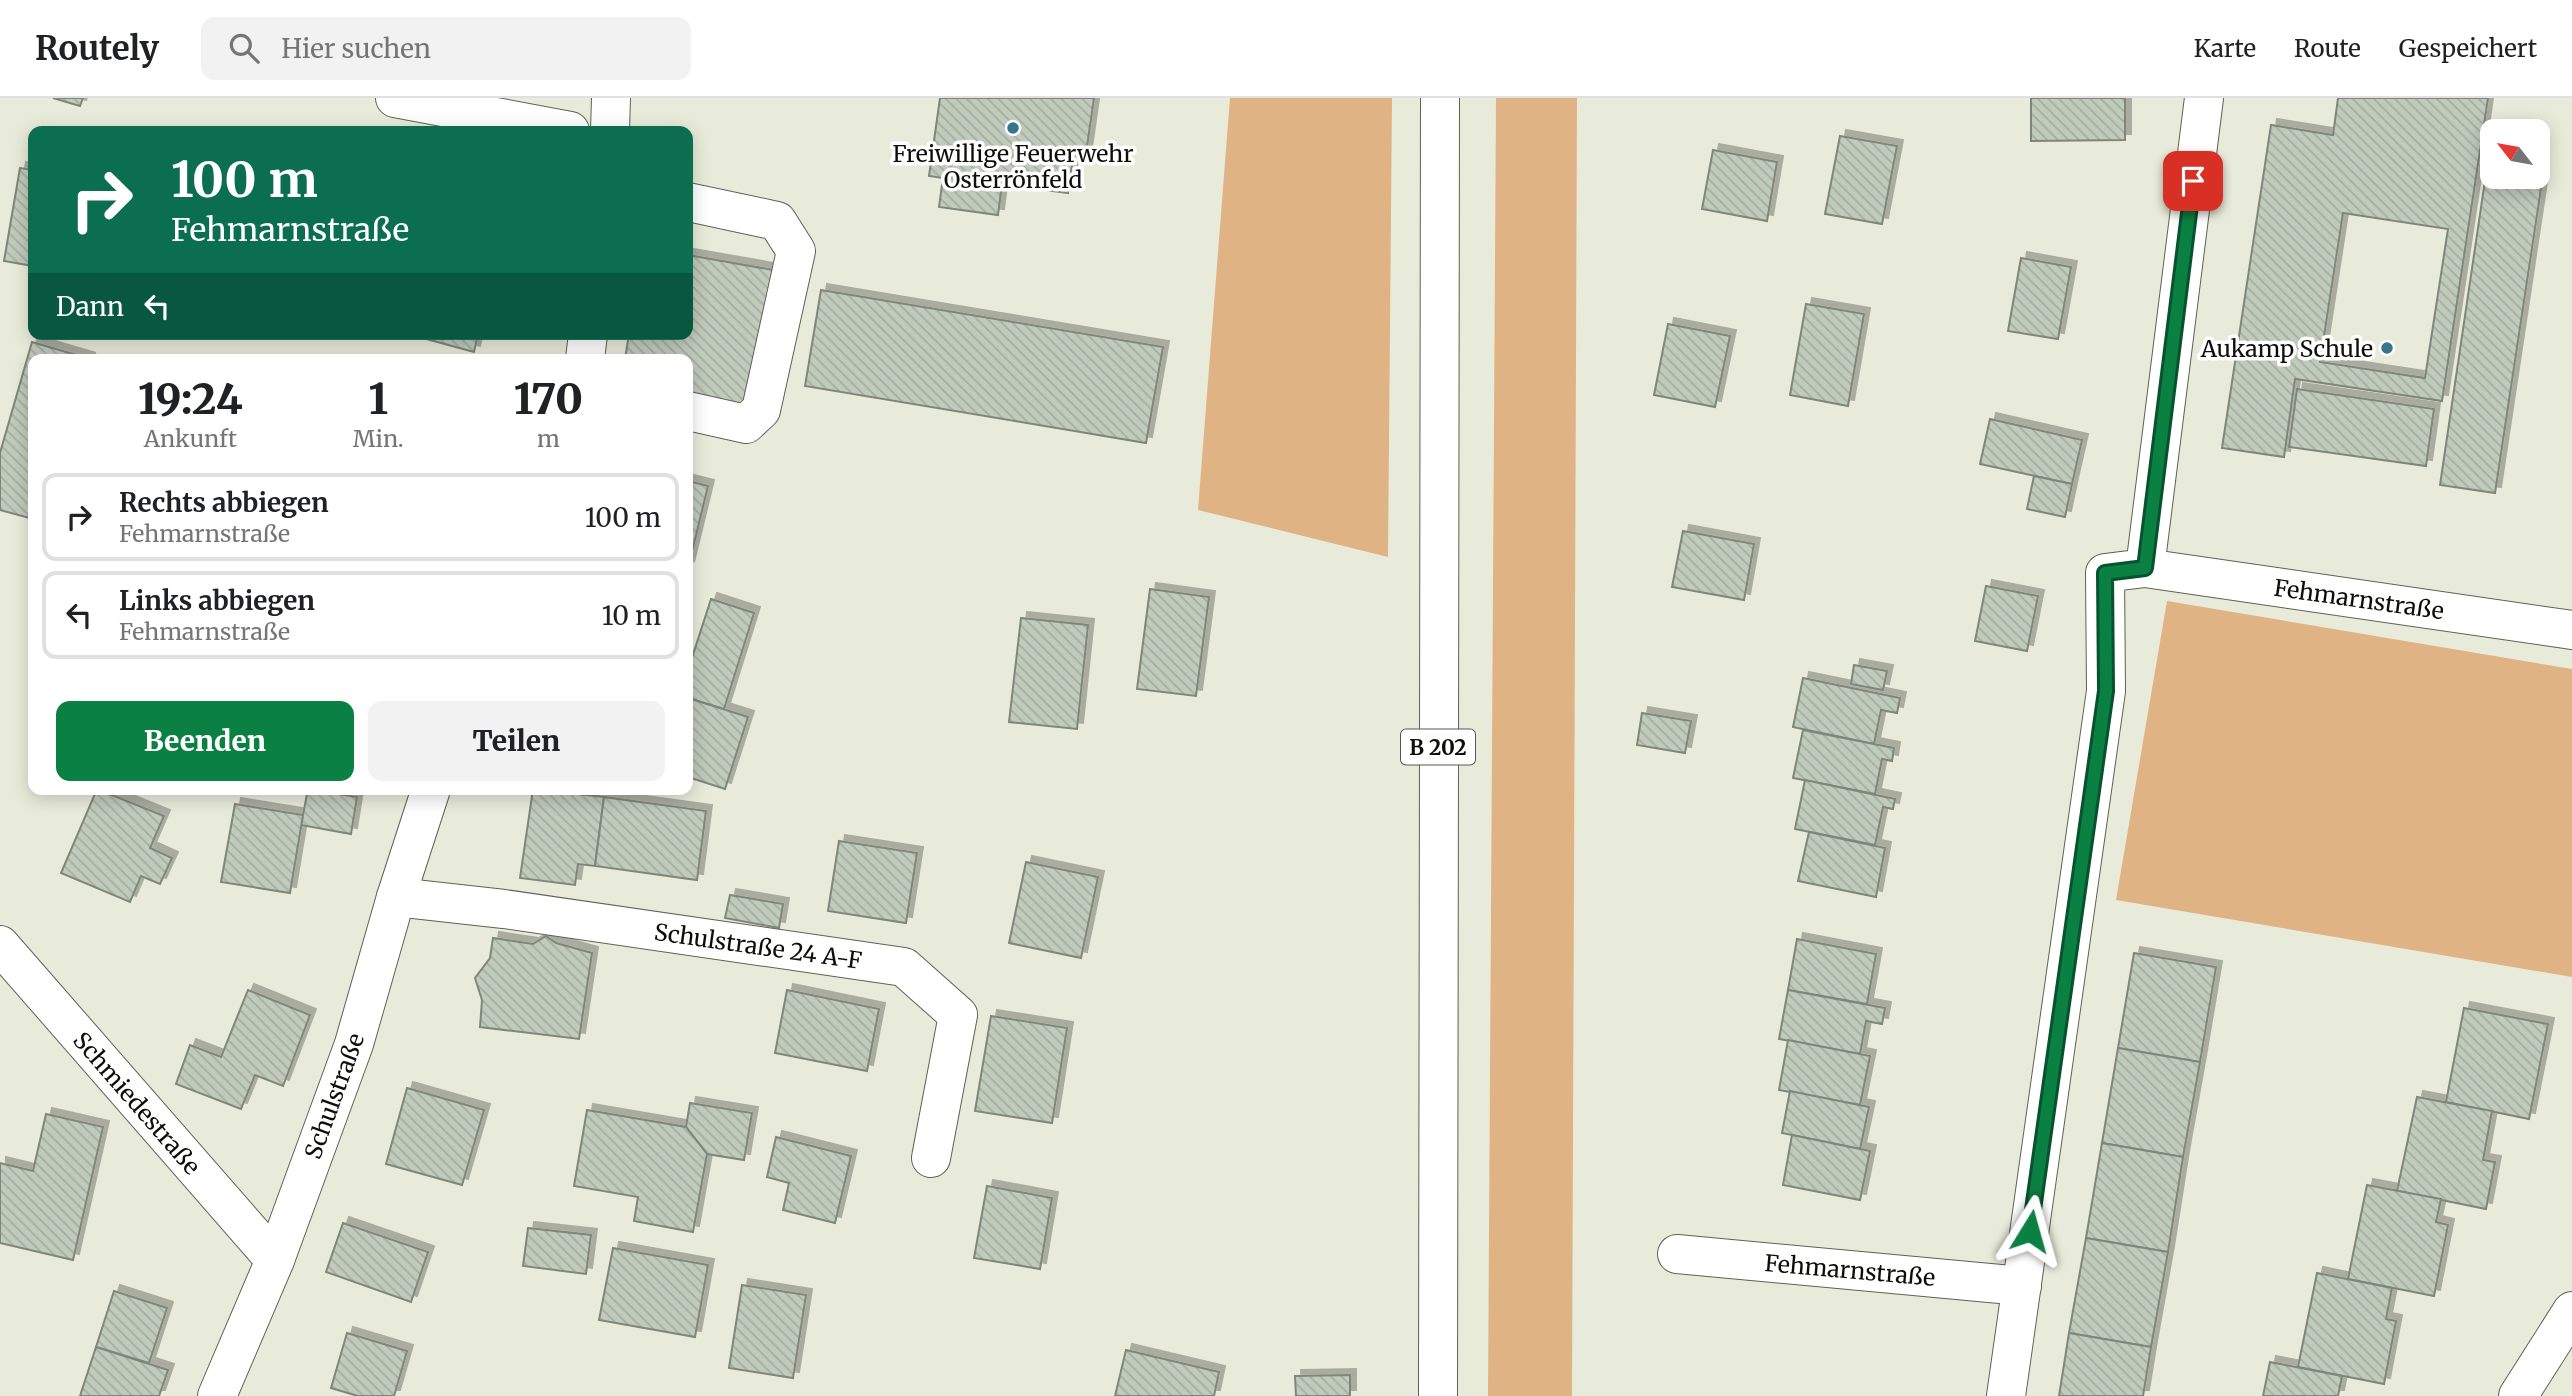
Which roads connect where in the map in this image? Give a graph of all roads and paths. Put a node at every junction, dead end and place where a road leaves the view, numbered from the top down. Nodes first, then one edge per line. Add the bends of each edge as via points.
1 (395, 98) edge
2 (611, 98) edge
3 (1440, 98) edge
4 (2204, 98) edge
5 (543, 126) edge
6 (610, 126) edge
7 (693, 203) edge
8 (693, 412) edge
9 (2145, 568) junction
10 (2572, 630) edge
11 (428, 795) edge
12 (396, 897) junction
13 (0, 945) edge
14 (931, 1158) dead end
15 (1677, 1254) dead end
16 (275, 1260) junction
17 (2022, 1286) junction
18 (2572, 1311) edge
19 (218, 1396) edge
20 (1438, 1396) edge
21 (2006, 1396) edge
22 (2518, 1396) edge

1 - 5 main road
2 - 6 main road
3 - 20 main road, B 202
4 - 9 main road
7 - 8 main road via 777,221 796,251 761,410 747,424
9 - 10 main road, Fehmarnstraße
9 - 17 main road, Fehmarnstraße via 2105,573 2106,691
11 - 12 main road, Schulstraße
12 - 14 main road, Schulstraße 24 A-F via 904,967 958,1015
12 - 16 main road, Schulstraße via 354,1044
13 - 16 main road, Schmiedestraße
15 - 17 main road, Fehmarnstraße
16 - 19 main road, Schulstraße
17 - 21 main road, Fehmarnstraße
18 - 22 main road

